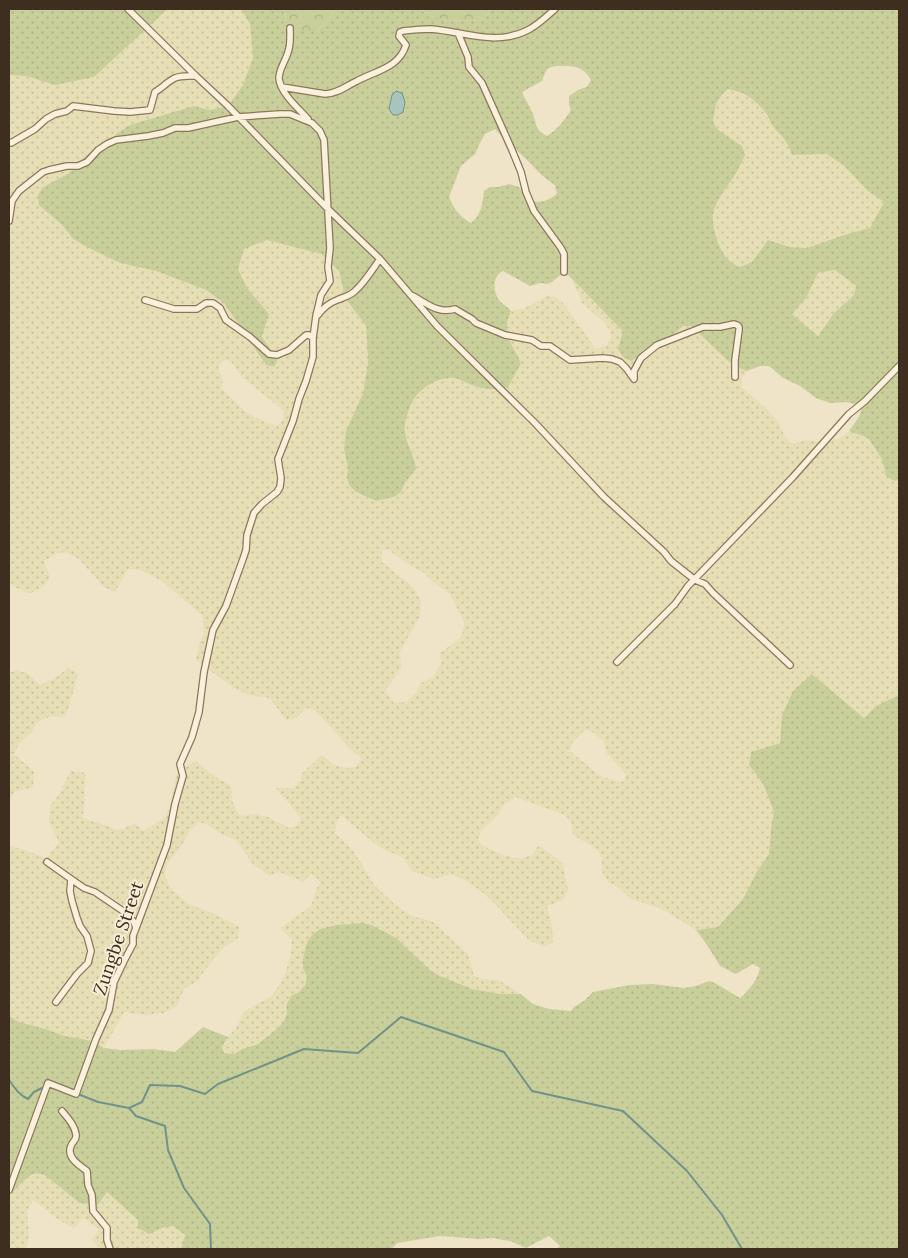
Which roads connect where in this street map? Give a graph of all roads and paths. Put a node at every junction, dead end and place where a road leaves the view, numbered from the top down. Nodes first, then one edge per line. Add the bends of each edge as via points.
1 (128, 9) edge
2 (555, 9) edge
3 (290, 28) dead end
4 (458, 33) junction
5 (196, 76) junction
6 (282, 87) junction
7 (238, 117) junction
8 (312, 123) junction
9 (9, 142) edge
10 (328, 209) junction
11 (9, 220) edge
12 (380, 259) junction
13 (564, 272) dead end
14 (409, 294) junction
15 (145, 300) dead end
16 (316, 316) junction
17 (313, 338) junction
18 (899, 366) edge
19 (735, 377) dead end
20 (695, 580) junction
21 (617, 662) dead end
22 (790, 665) dead end
23 (47, 862) dead end
24 (72, 878) junction
25 (136, 928) junction
26 (56, 1002) dead end
27 (62, 1111) dead end
28 (9, 1190) edge
29 (110, 1249) edge

1 - 5 street
2 - 4 street via 530,29 510,37
3 - 6 street via 288,52 279,78
4 - 6 street via 403,30 399,36 406,48 396,61 330,94
4 - 13 street via 469,67 482,83 512,150 534,211 564,254
5 - 7 street
5 - 9 street via 173,78 155,92 150,110 114,112 73,106
6 - 8 street, Zungbe Street
7 - 8 street via 290,114
7 - 10 street
7 - 11 street via 116,140 78,166 43,172 19,191 12,201
8 - 10 street, Zungbe Street via 324,140
10 - 12 street
10 - 16 street, Zungbe Street via 330,282
12 - 14 street
12 - 16 street via 355,291
14 - 19 street via 439,310 448,312 455,309 476,323 505,335 550,346 570,360 612,358 620,362 634,380 634,371 641,358 657,345 703,327 734,324 739,327
14 - 20 street via 604,497
15 - 17 street via 174,308 197,309 213,303 220,308 226,320 269,354 277,355 289,350 306,335
16 - 17 street, Zungbe Street
17 - 25 street, Zungbe Street via 313,357 278,459 280,487 254,513 243,559 214,630 204,672 200,712 180,764 183,776 166,845
18 - 20 street via 849,414
20 - 21 street
20 - 22 street via 705,584
23 - 24 street
24 - 25 street via 123,911
24 - 26 street via 72,901 91,951 88,963
25 - 28 street, Zungbe Street via 133,944 114,982 109,1010 76,1094 48,1083
27 - 29 street via 76,1134 70,1154 87,1171 93,1211 107,1228

